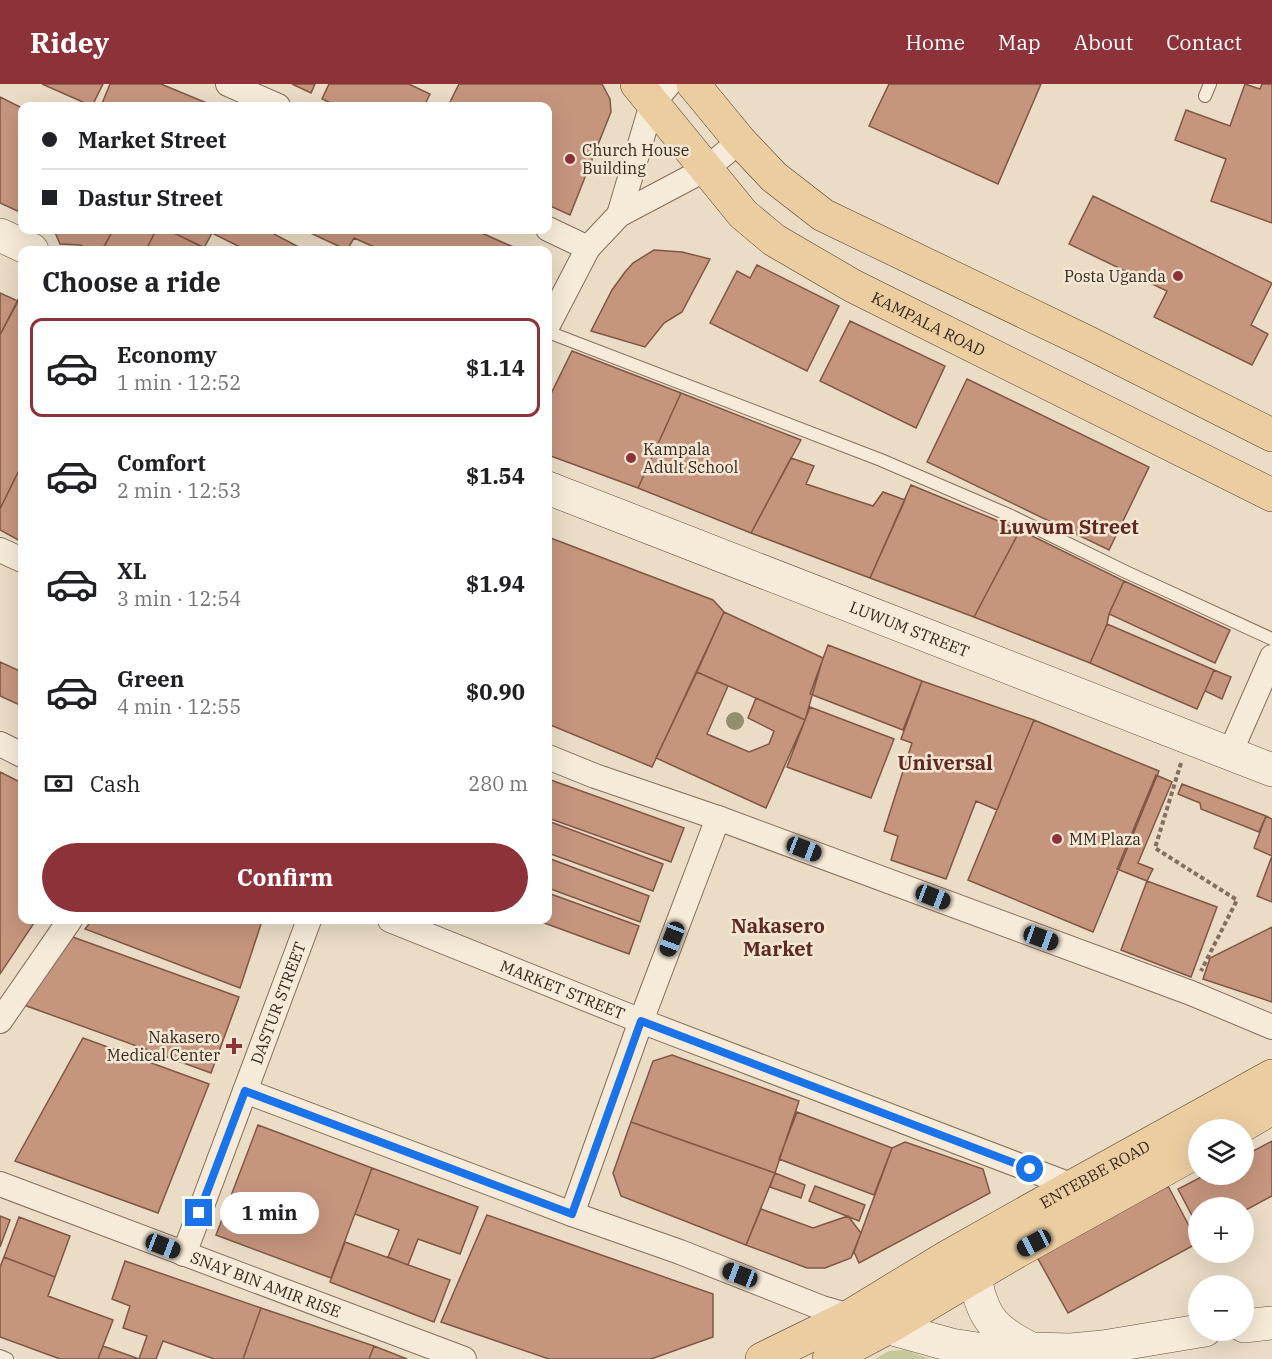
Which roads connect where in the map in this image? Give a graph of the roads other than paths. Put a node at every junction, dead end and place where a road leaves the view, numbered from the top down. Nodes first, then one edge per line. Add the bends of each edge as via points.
1 (228, 84) edge
2 (693, 84) edge
3 (652, 91) edge
4 (269, 102) edge
5 (740, 141) junction
6 (706, 169) junction
7 (619, 215) junction
8 (552, 231) edge
9 (0, 235) edge
10 (23, 246) edge
11 (588, 248) junction
12 (552, 317) edge
13 (552, 334) edge
14 (1272, 435) edge
15 (552, 490) edge
16 (1272, 495) edge
17 (0, 550) edge
18 (18, 558) edge
19 (1272, 639) edge
20 (1272, 657) edge
21 (0, 744) edge
22 (18, 753) edge
23 (1230, 753) junction
24 (552, 759) edge
25 (1272, 770) edge
26 (718, 818) junction
27 (67, 924) edge
28 (308, 924) edge
29 (400, 924) edge
30 (0, 1021) edge
31 (641, 1021) junction
32 (1272, 1028) edge
33 (1272, 1076) edge
34 (245, 1091) junction
35 (1272, 1108) edge
36 (1254, 1119) edge
37 (1188, 1157) edge
38 (0, 1184) edge
39 (1073, 1186) junction
40 (1105, 1204) junction
41 (572, 1214) junction
42 (184, 1254) junction
43 (975, 1278) junction
44 (850, 1316) junction
45 (1272, 1323) edge
46 (1254, 1325) edge
47 (887, 1328) junction
48 (1188, 1334) edge
49 (1022, 1352) edge
50 (1102, 1353) edge
51 (0, 1356) edge
52 (7, 1359) edge
53 (464, 1359) edge
54 (762, 1359) edge
55 (829, 1359) edge

1 - 4 street
2 - 5 main road
3 - 6 main road, KAMPALA ROAD
3 - 7 street
5 - 6 street
5 - 14 main road via 774,177 824,215
6 - 7 street
6 - 16 main road, KAMPALA ROAD via 743,214 805,260
7 - 11 street
8 - 11 street
9 - 10 main road
11 - 12 street
13 - 19 lane via 892,464
15 - 23 main road, LUWUM STREET
17 - 18 street
20 - 23 street
21 - 22 street
23 - 25 main road, LUWUM STREET
24 - 26 street
26 - 31 street
26 - 32 street via 1191,993
27 - 30 street
28 - 34 street, DASTUR STREET
29 - 31 street, MARKET STREET
31 - 39 street, MARKET STREET
31 - 41 street
33 - 39 main road, ENTEBBE ROAD
34 - 41 street
34 - 42 street, DASTUR STREET
35 - 36 main road
37 - 40 main road, ENTEBBE ROAD
38 - 42 street, SNAY BIN AMIR RISE
39 - 40 street, MARKET STREET
39 - 44 main road, ENTEBBE ROAD
40 - 43 main road, ENTEBBE ROAD
41 - 44 street
42 - 53 street, SNAY BIN AMIR RISE
43 - 47 main road, ENTEBBE ROAD
43 - 49 main road via 980,1303 988,1317
44 - 47 main road
44 - 54 main road, ENTEBBE ROAD
45 - 46 main road
47 - 49 main road via 951,1345
47 - 55 main road, ENTEBBE ROAD
48 - 50 main road
49 - 50 main road
51 - 52 lane

